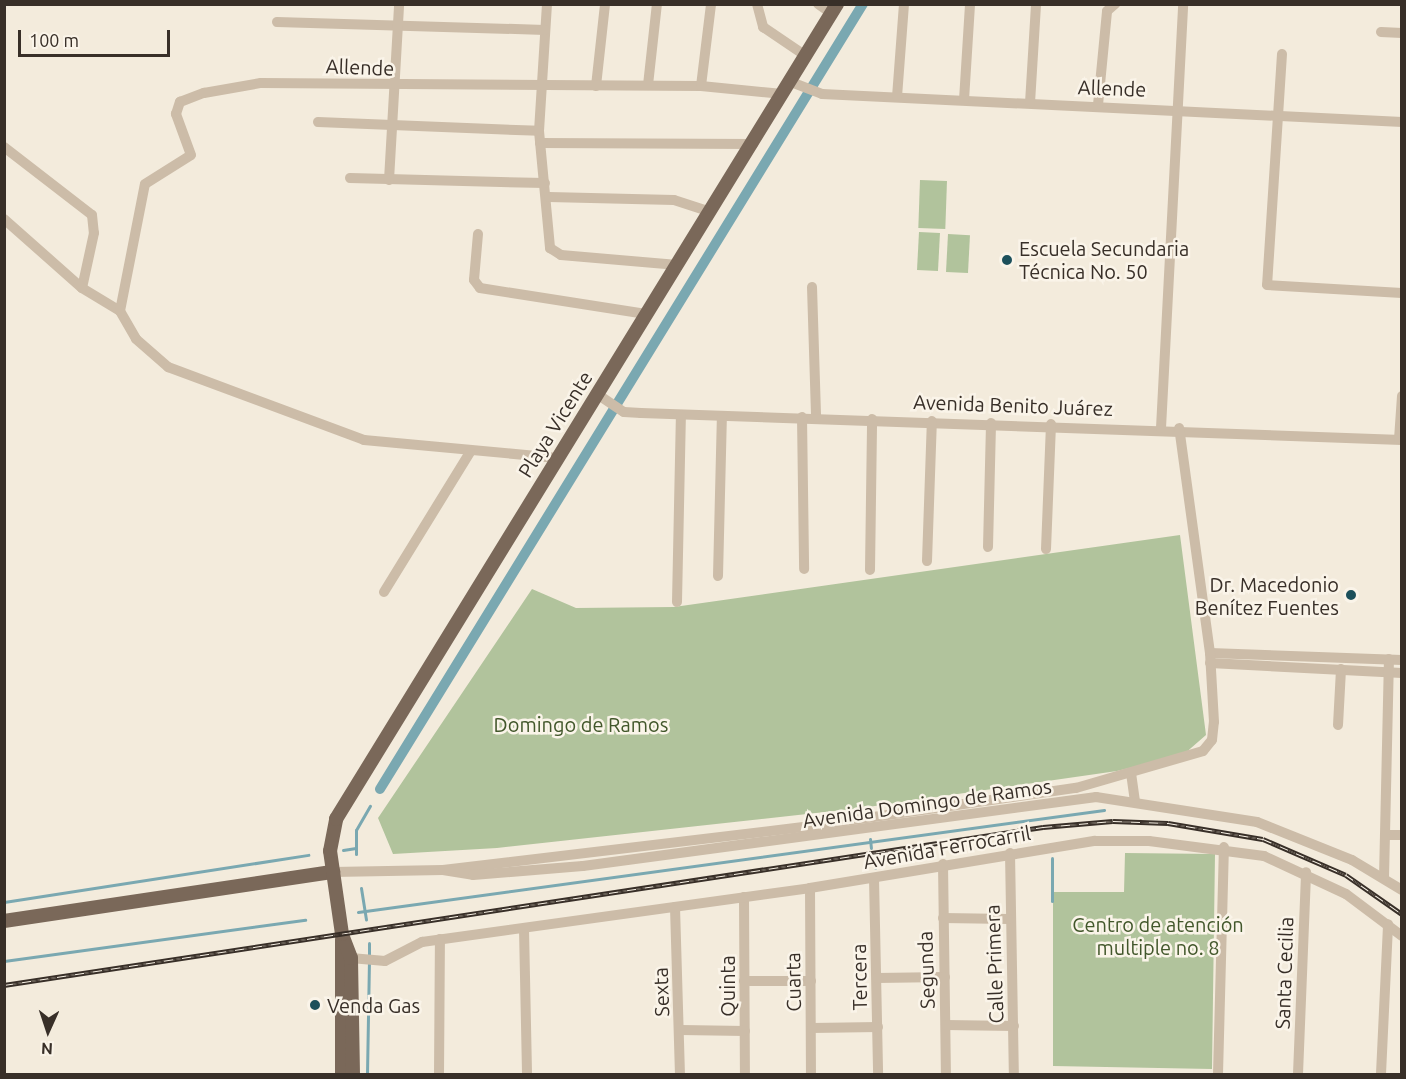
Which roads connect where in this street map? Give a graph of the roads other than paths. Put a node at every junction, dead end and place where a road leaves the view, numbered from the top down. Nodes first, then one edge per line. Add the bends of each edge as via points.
1 (399, 4) edge
2 (547, 4) edge
3 (605, 4) edge
4 (657, 4) edge
5 (711, 4) edge
6 (757, 4) edge
7 (818, 4) edge
8 (904, 4) edge
9 (970, 4) edge
10 (1036, 4) edge
11 (1115, 4) edge
12 (1183, 4) edge
13 (834, 9) edge
14 (277, 22) dead end
15 (398, 25) junction
16 (545, 30) junction
17 (1381, 32) dead end
18 (1401, 33) edge
19 (1282, 54) dead end
20 (806, 56) junction
21 (648, 85) junction
22 (797, 85) junction
23 (394, 86) junction
24 (596, 86) junction
25 (701, 86) junction
26 (542, 88) junction
27 (783, 94) junction
28 (897, 97) junction
29 (964, 100) junction
30 (1030, 103) junction
31 (1098, 105) junction
32 (1179, 109) junction
33 (1279, 114) junction
34 (318, 122) dead end
35 (1401, 122) edge
36 (392, 123) junction
37 (539, 137) junction
38 (753, 144) junction
39 (4, 147) edge
40 (350, 178) dead end
41 (389, 180) junction
42 (545, 183) junction
43 (549, 197) junction
44 (710, 212) junction
45 (4, 219) edge
46 (478, 234) dead end
47 (678, 265) junction
48 (812, 287) dead end
49 (82, 288) junction
50 (1401, 293) edge
51 (120, 311) junction
52 (646, 315) junction
53 (597, 394) junction
54 (1401, 396) edge
55 (681, 415) junction
56 (722, 417) junction
57 (802, 417) junction
58 (816, 417) junction
59 (872, 419) junction
60 (932, 421) junction
61 (991, 423) junction
62 (1051, 424) junction
63 (1161, 428) junction
64 (1179, 429) junction
65 (1400, 440) edge
66 (471, 452) junction
67 (557, 458) junction
68 (988, 547) dead end
69 (1046, 549) dead end
70 (927, 561) dead end
71 (804, 569) dead end
72 (870, 570) dead end
73 (718, 576) dead end
74 (384, 592) dead end
75 (677, 602) dead end
76 (1210, 658) junction
77 (1389, 659) junction
78 (1401, 660) edge
79 (1341, 669) junction
80 (1388, 673) junction
81 (1401, 674) edge
82 (1338, 725) dead end
83 (1131, 773) junction
84 (1077, 794) junction
85 (1135, 800) junction
86 (862, 820) junction
87 (864, 832) junction
88 (1387, 835) junction
89 (1401, 835) edge
90 (1224, 847) junction
91 (1010, 853) junction
92 (582, 854) junction
93 (943, 864) junction
94 (583, 866) junction
95 (442, 870) junction
96 (333, 872) junction
97 (1306, 872) junction
98 (874, 878) junction
99 (1384, 878) junction
100 (810, 888) junction
101 (1401, 890) edge
102 (744, 897) junction
103 (675, 907) junction
104 (943, 918) junction
105 (1010, 919) junction
106 (4, 921) edge
107 (1388, 924) junction
108 (524, 929) junction
109 (342, 934) junction
110 (1401, 936) edge
111 (440, 939) junction
112 (351, 958) junction
113 (945, 977) junction
114 (877, 978) junction
115 (744, 981) junction
116 (811, 981) junction
117 (946, 1025) junction
118 (1014, 1026) junction
119 (878, 1027) junction
120 (812, 1028) junction
121 (681, 1030) junction
122 (745, 1031) junction
123 (342, 1074) edge
124 (353, 1074) edge
125 (439, 1074) edge
126 (527, 1074) edge
127 (680, 1074) edge
128 (745, 1074) edge
129 (811, 1074) edge
130 (878, 1074) edge
131 (946, 1074) edge
132 (1014, 1074) edge
133 (1218, 1074) edge
134 (1298, 1074) edge
135 (1381, 1074) edge

1 - 15 street
2 - 16 street
3 - 24 street
4 - 21 street
5 - 25 street
6 - 20 street via 763,27
7 - 13 street
8 - 28 street
9 - 29 street
10 - 30 street
11 - 31 street via 1107,11
12 - 32 street
13 - 20 main road, Playa Vicente
14 - 15 street
15 - 16 street
15 - 23 street
16 - 26 street
17 - 18 street
19 - 33 street
20 - 22 main road, Playa Vicente
21 - 24 street, Allende
21 - 25 street, Allende
22 - 27 main road, Playa Vicente
22 - 28 street, Allende via 822,94
23 - 26 street, Allende
23 - 36 street
23 - 51 street, Allende via 261,83 180,102 176,114 191,155 145,184
24 - 26 street, Allende
25 - 27 street, Allende
26 - 37 street
27 - 38 main road, Playa Vicente
28 - 29 street, Allende
29 - 30 street, Allende
30 - 31 street, Allende
31 - 32 street, Allende
32 - 33 street, Allende
32 - 63 street
33 - 35 street, Allende
33 - 50 street via 1267,285
34 - 36 street
36 - 37 street
36 - 41 street
37 - 38 street
37 - 42 street
38 - 44 main road, Playa Vicente
39 - 49 street via 92,215 94,233
40 - 41 street
41 - 42 street
42 - 43 street
43 - 44 street via 674,200
43 - 47 street via 554,253
44 - 47 main road, Playa Vicente
45 - 49 street
46 - 52 street via 474,279 480,288
47 - 52 main road, Playa Vicente
48 - 58 street
49 - 51 street
51 - 66 street via 136,339 168,367 364,440
52 - 53 main road, Playa Vicente
53 - 55 street, Avenida Benito Juárez via 624,412
53 - 67 main road, Playa Vicente
54 - 65 street
55 - 56 street, Avenida Benito Juárez
55 - 75 street
56 - 57 street, Avenida Benito Juárez
56 - 73 street
57 - 58 street, Avenida Benito Juárez
57 - 71 street
58 - 59 street, Avenida Benito Juárez
59 - 60 street, Avenida Benito Juárez
59 - 72 street
60 - 61 street, Avenida Benito Juárez
60 - 70 street
61 - 62 street, Avenida Benito Juárez
61 - 68 street
62 - 63 street, Avenida Benito Juárez
62 - 69 street
63 - 64 street, Avenida Benito Juárez
64 - 65 street, Avenida Benito Juárez
64 - 76 street
66 - 67 street
66 - 74 street
67 - 96 main road, Playa Vicente via 353,787 332,830
76 - 77 street
76 - 79 street
76 - 83 street via 1212,740 1190,758
77 - 78 street
77 - 80 street
79 - 80 street
79 - 82 street
80 - 81 street
80 - 88 street
83 - 84 street
83 - 85 street
84 - 85 street, Avenida Domingo de Ramos
84 - 86 street, Avenida Domingo de Ramos
84 - 87 street, Avenida Domingo de Ramos
85 - 99 street, Avenida Domingo de Ramos via 1257,822 1304,838
86 - 87 street
86 - 92 street, Avenida Domingo de Ramos
87 - 94 street, Avenida Domingo de Ramos
88 - 89 street
88 - 99 street
90 - 91 street, Avenida Ferrocarril via 1095,841
90 - 97 street, Avenida Ferrocarril
90 - 133 street
91 - 93 street, Avenida Ferrocarril
91 - 105 street, Calle Primera
92 - 94 street
92 - 95 street, Avenida Domingo de Ramos
93 - 98 street, Avenida Ferrocarril
93 - 104 street, Segunda
94 - 95 street, Avenida Domingo de Ramos via 473,875
95 - 96 street, Avenida Domingo de Ramos
96 - 106 main road
96 - 109 main road, Playa Vicente
97 - 107 street, Avenida Ferrocarril
97 - 134 street, Santa Cecilia
98 - 100 street, Avenida Ferrocarril
98 - 114 street, Tercera
99 - 101 street, Avenida Domingo de Ramos
100 - 102 street, Avenida Ferrocarril
100 - 116 street, Cuarta
102 - 103 street, Avenida Ferrocarril
102 - 115 street, Quinta
103 - 108 street, Avenida Ferrocarril
103 - 121 street, Sexta
104 - 105 street
104 - 113 street, Segunda
105 - 118 street, Calle Primera
107 - 110 street, Avenida Ferrocarril
107 - 135 street
108 - 111 street, Avenida Ferrocarril
108 - 126 street
109 - 112 main road
109 - 123 main road
111 - 112 street, Avenida Ferrocarril via 385,961
111 - 125 street
112 - 124 main road
113 - 114 street
113 - 117 street, Segunda
114 - 119 street, Tercera
115 - 116 street
115 - 122 street, Quinta
116 - 120 street, Cuarta
117 - 118 street
117 - 131 street, Segunda
118 - 132 street, Calle Primera
119 - 120 street
119 - 130 street, Tercera
120 - 129 street, Cuarta
121 - 122 street
121 - 127 street, Sexta
122 - 128 street, Quinta

